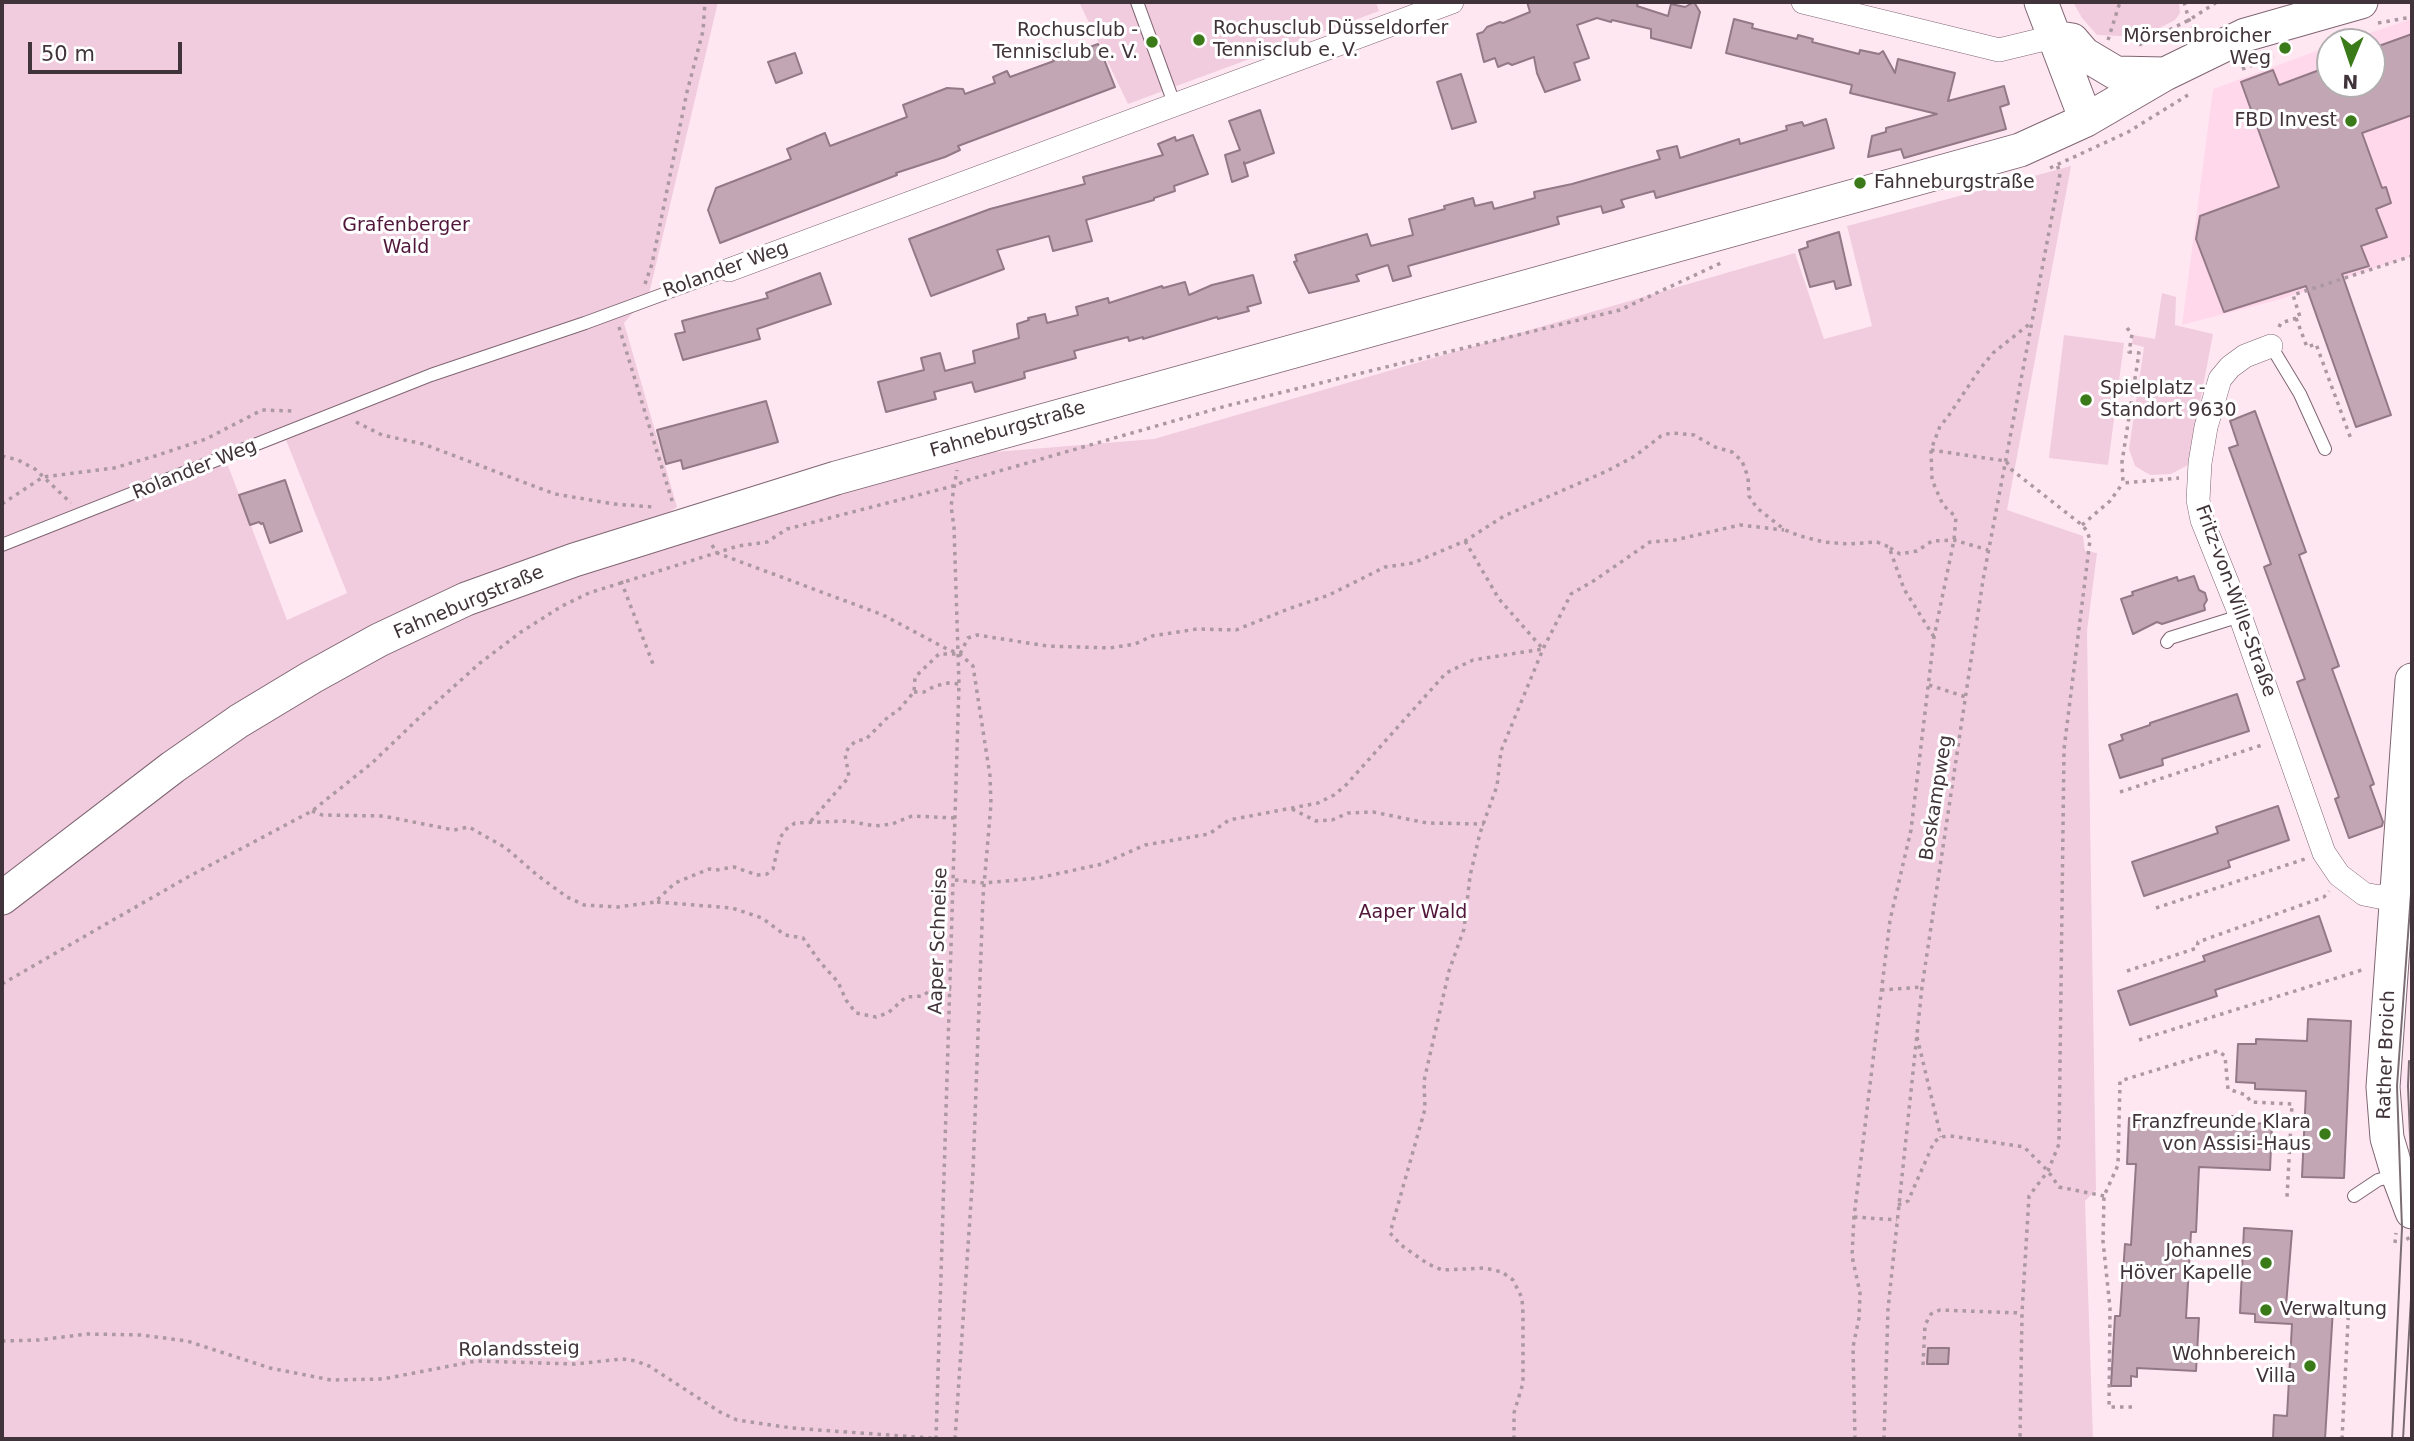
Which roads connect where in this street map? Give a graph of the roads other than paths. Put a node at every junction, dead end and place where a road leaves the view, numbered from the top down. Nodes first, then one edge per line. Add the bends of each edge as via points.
1 (1137, 2) edge
2 (1452, 2) edge
3 (1803, 2) edge
4 (2040, 2) edge
5 (2366, 13) edge
6 (2053, 37) junction
7 (2177, 84) junction
8 (1175, 106) junction
9 (2086, 120) junction
10 (729, 270) joint
11 (2271, 346) joint
12 (2325, 449) dead end
13 (2, 545) edge
14 (2240, 616) junction
15 (2167, 642) dead end
16 (2412, 680) edge
17 (2404, 893) edge
18 (2, 898) edge
19 (2405, 1176) edge
20 (2354, 1196) dead end
21 (2412, 1212) edge

1 - 8 lane
2 - 8 street, Rolander Weg
3 - 6 street via 1999,50
4 - 6 street
5 - 7 street via 2245,36 2220,62
6 - 7 street via 2072,40 2094,61 2116,73
6 - 9 street
7 - 9 street
8 - 10 street, Rolander Weg
9 - 18 street, Fahneburgstraße via 1994,158 677,519 466,599 312,677 173,767
10 - 13 lane, Rolander Weg via 431,375
11 - 12 lane
11 - 14 street, Fritz-von-Wille-Straße via 2245,356 2220,379 2206,427 2199,476 2202,520
14 - 15 lane
14 - 17 street, Fritz-von-Wille-Straße via 2324,853 2339,875 2364,894
16 - 17 street, Rather Broich
17 - 19 street, Rather Broich via 2390,961 2383,1103 2387,1138
19 - 20 lane via 2378,1180
19 - 21 street, Rather Broich

